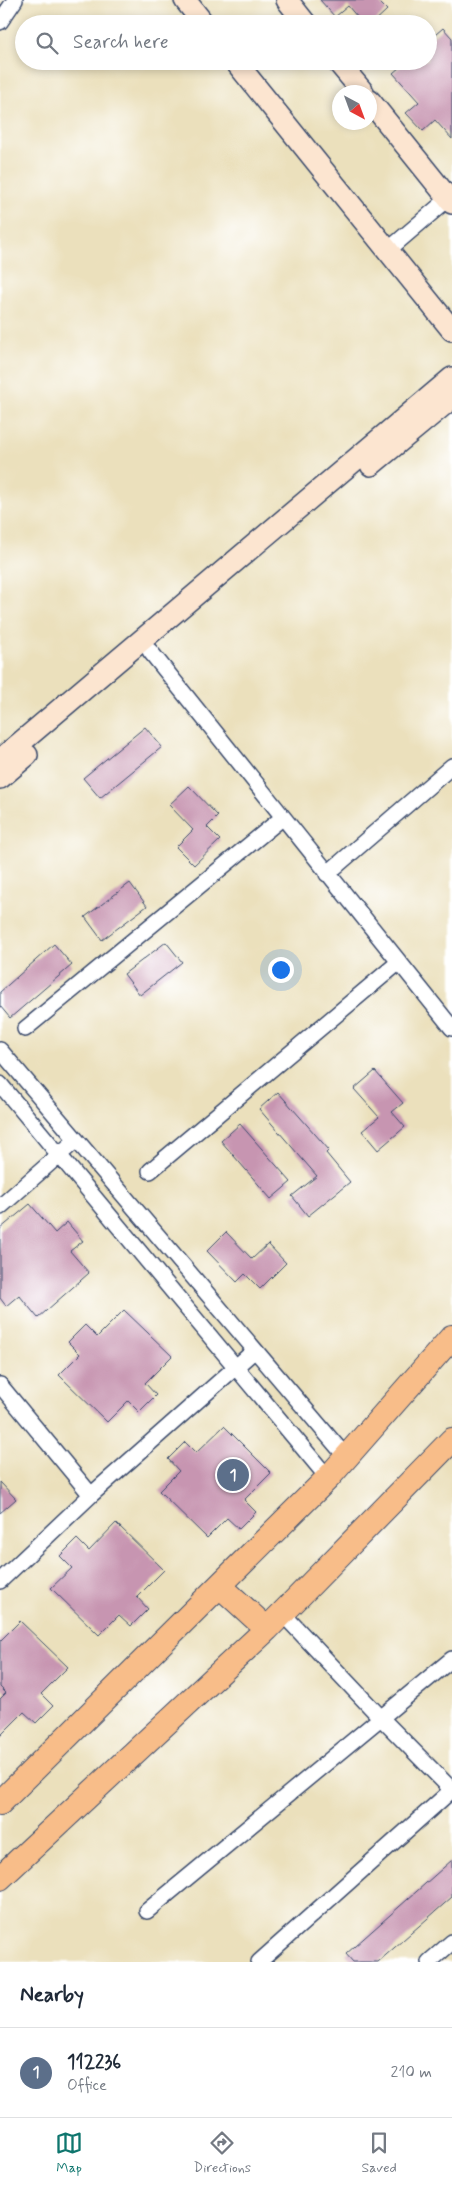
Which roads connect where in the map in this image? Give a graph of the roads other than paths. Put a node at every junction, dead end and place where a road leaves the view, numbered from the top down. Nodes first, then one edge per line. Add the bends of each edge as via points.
1 (15, 0) edge
2 (185, 0) edge
3 (287, 0) edge
4 (197, 15) edge
5 (299, 15) edge
6 (0, 22) edge
7 (241, 70) edge
8 (345, 70) edge
9 (357, 85) edge
10 (377, 110) edge
11 (450, 200) edge
12 (387, 251) junction
13 (452, 330) edge
14 (452, 378) edge
15 (452, 398) edge
16 (150, 651) junction
17 (0, 760) edge
18 (452, 766) edge
19 (0, 778) edge
20 (282, 818) junction
21 (327, 874) junction
22 (399, 962) junction
23 (452, 1028) edge
24 (25, 1029) dead end
25 (0, 1050) edge
26 (0, 1084) edge
27 (76, 1140) junction
28 (59, 1156) junction
29 (150, 1170) dead end
30 (0, 1207) edge
31 (452, 1337) edge
32 (255, 1350) junction
33 (235, 1368) junction
34 (0, 1385) edge
35 (452, 1440) edge
36 (346, 1457) junction
37 (328, 1478) junction
38 (91, 1495) junction
39 (0, 1581) edge
40 (220, 1586) junction
41 (274, 1621) junction
42 (452, 1659) edge
43 (381, 1718) junction
44 (452, 1790) edge
45 (0, 1803) edge
46 (0, 1878) edge
47 (147, 1911) dead end
48 (452, 1942) edge
49 (259, 1962) edge
50 (429, 1962) edge

1 - 6 street
2 - 4 street
3 - 5 street
7 - 12 street
8 - 9 street
10 - 11 street
11 - 12 street
12 - 13 street
14 - 17 street
15 - 16 street
16 - 19 street
16 - 20 street
18 - 21 street
20 - 21 street
20 - 24 street
21 - 22 street
22 - 23 street
22 - 29 street
25 - 27 street
26 - 28 street
27 - 28 street
27 - 32 street
28 - 30 street
28 - 33 street
31 - 36 main road
32 - 33 street
32 - 36 street
33 - 37 street
33 - 38 street
34 - 38 street
35 - 41 main road
36 - 37 main road
37 - 40 main road
38 - 39 street
40 - 41 main road
40 - 45 main road
41 - 43 street
41 - 46 main road
42 - 43 street
43 - 44 street
43 - 47 street
44 - 49 street
48 - 50 street

